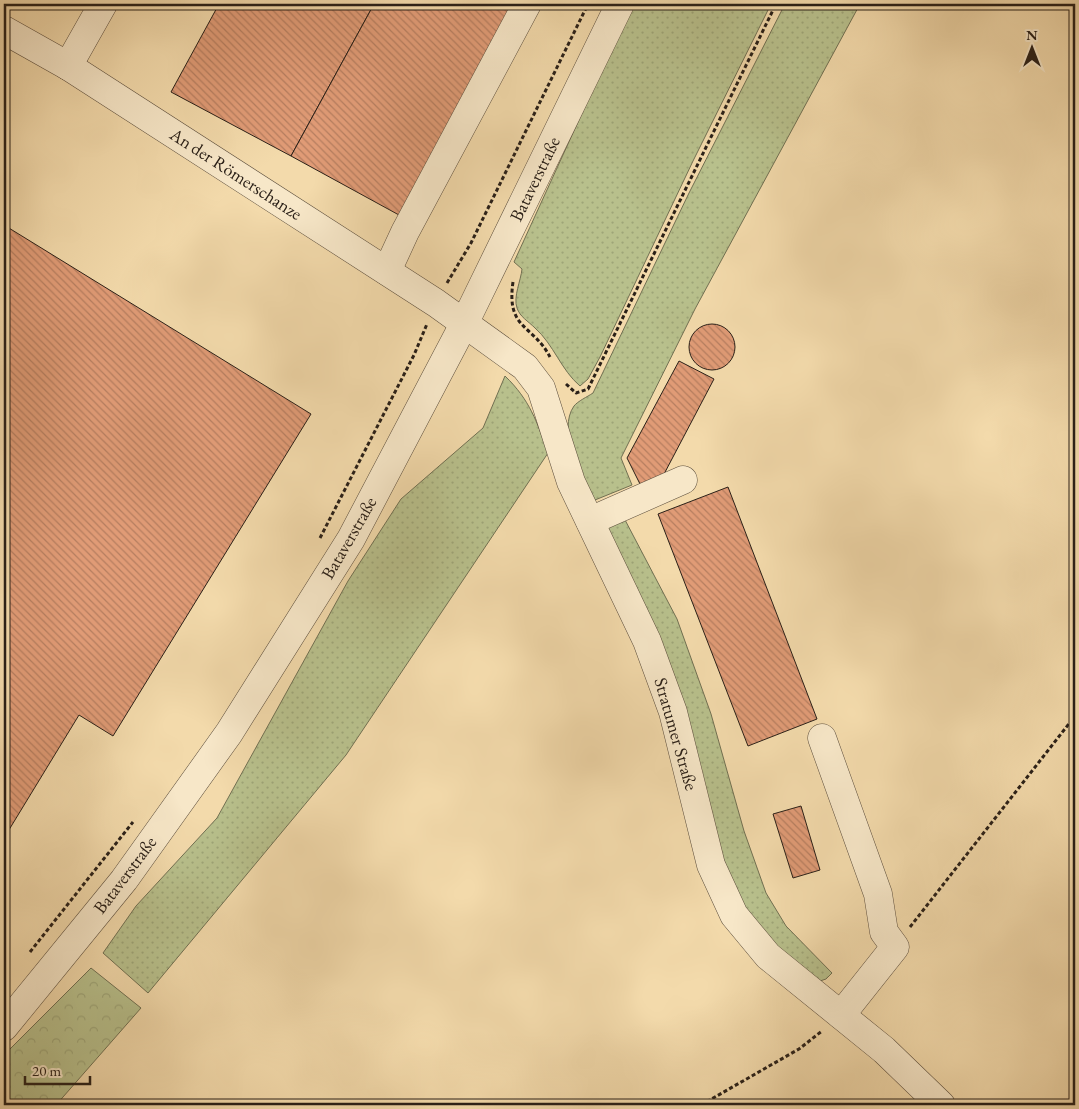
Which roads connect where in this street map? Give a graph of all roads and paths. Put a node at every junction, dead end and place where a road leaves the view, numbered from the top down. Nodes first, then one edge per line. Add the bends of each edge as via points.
1 (103, 4) edge
2 (527, 4) edge
3 (588, 4) edge
4 (620, 4) edge
5 (776, 4) edge
6 (4, 30) edge
7 (68, 66) junction
8 (471, 243) junction
9 (496, 260) junction
10 (387, 271) junction
11 (436, 303) junction
12 (464, 324) junction
13 (552, 360) dead end
14 (564, 382) dead end
15 (683, 480) dead end
16 (590, 521) junction
17 (317, 545) dead end
18 (1075, 716) edge
19 (822, 738) dead end
20 (136, 818) dead end
21 (895, 947) junction
22 (28, 956) dead end
23 (841, 1015) junction
24 (4, 1027) edge
25 (702, 1105) edge
26 (941, 1105) edge

1 - 7 street
2 - 10 street
3 - 8 path
4 - 9 street, Bataverstraße
5 - 14 path via 588,389 576,392
6 - 7 street, An der Römerschanze
7 - 10 street, An der Römerschanze
8 - 9 path
8 - 11 path
9 - 12 street, Bataverstraße
9 - 13 path via 515,272 512,308 523,327
10 - 11 street, An der Römerschanze
11 - 12 street, An der Römerschanze
11 - 17 path via 414,355
12 - 16 street, Stratumer Straße via 525,367 542,388 570,482
12 - 24 street, Bataverstraße via 350,539 229,733 124,880
15 - 16 street
16 - 23 street, Stratumer Straße via 647,641 673,712 711,865 734,915 768,956
18 - 21 path
19 - 21 street via 878,894 884,932
20 - 22 path
21 - 23 street
23 - 25 path via 799,1049
23 - 26 street, Stratumer Straße via 884,1050

